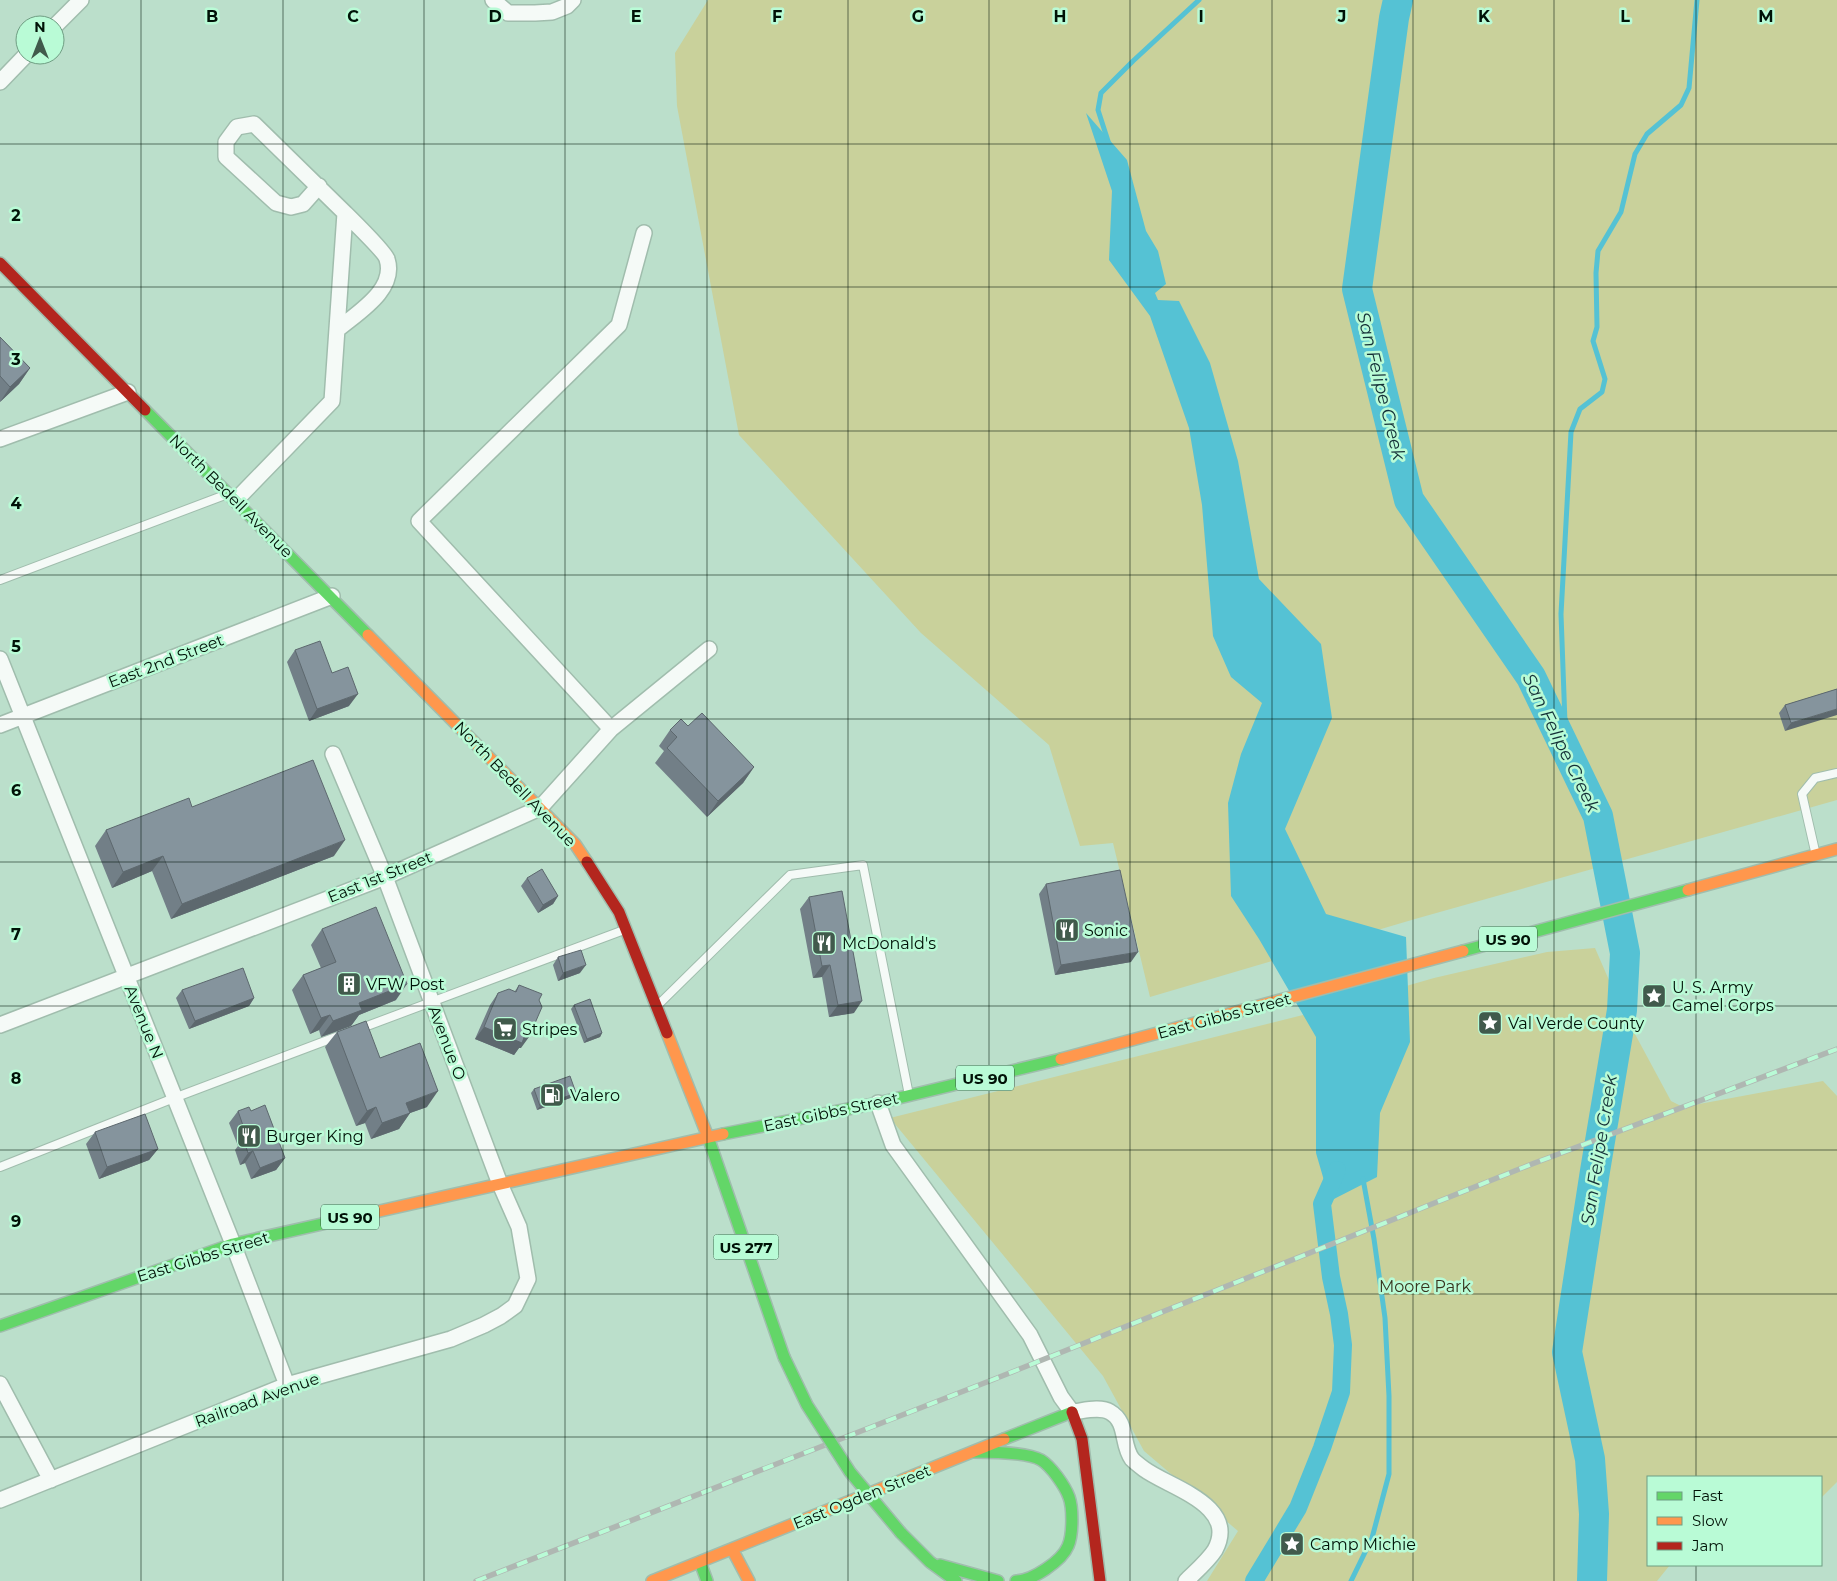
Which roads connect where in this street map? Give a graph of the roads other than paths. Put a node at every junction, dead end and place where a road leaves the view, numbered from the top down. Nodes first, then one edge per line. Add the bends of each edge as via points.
1 (80, 0) edge
2 (493, 0) edge
3 (573, 0) edge
4 (65, 16) edge
5 (16, 65) edge
6 (0, 82) edge
7 (319, 186) junction
8 (345, 213) junction
9 (644, 233) dead end
10 (0, 263) edge
11 (337, 330) junction
12 (128, 392) junction
13 (0, 439) edge
14 (232, 497) junction
15 (0, 580) edge
16 (332, 596) junction
17 (709, 649) dead end
18 (0, 659) edge
19 (23, 716) junction
20 (0, 725) edge
21 (611, 729) junction
22 (333, 754) dead end
23 (1837, 773) edge
24 (540, 808) junction
25 (1837, 849) edge
26 (1816, 855) junction
27 (385, 877) junction
28 (626, 929) junction
29 (125, 976) junction
30 (432, 1001) junction
31 (656, 1006) junction
32 (0, 1025) edge
33 (909, 1095) junction
34 (174, 1098) junction
35 (878, 1103) junction
36 (708, 1137) junction
37 (0, 1167) edge
38 (500, 1184) junction
39 (233, 1244) junction
40 (515, 1306) joint
41 (0, 1326) edge
42 (0, 1384) edge
43 (287, 1385) junction
44 (1072, 1412) junction
45 (973, 1452) junction
46 (51, 1480) junction
47 (0, 1500) edge
48 (732, 1549) junction
49 (700, 1562) junction
50 (930, 1562) junction
51 (652, 1581) edge
52 (707, 1581) edge
53 (749, 1581) edge
54 (940, 1581) edge
55 (956, 1581) edge
56 (998, 1581) edge
57 (1016, 1581) edge
58 (1100, 1581) edge
59 (1186, 1581) edge

1 - 4 street
2 - 3 street via 508,13 552,12 568,6
5 - 6 street
7 - 7 street via 254,124 237,127 226,142 226,157 276,204 302,204
7 - 8 street
8 - 11 street
8 - 11 street via 387,257 389,274 381,292
9 - 21 street via 619,325 420,521
10 - 12 main road, North Bedell Avenue
11 - 14 street via 332,400
12 - 13 street
12 - 14 main road, North Bedell Avenue
14 - 15 lane
14 - 16 main road, North Bedell Avenue
16 - 19 street, East 2nd Street
16 - 24 main road, North Bedell Avenue
17 - 21 street, East 1st Street
18 - 19 street, Avenue N
19 - 20 street, East 2nd Street
19 - 29 street, Avenue N
21 - 24 street, East 1st Street
22 - 27 street, Avenue O
23 - 26 lane via 1815,778 1802,794
24 - 27 street, East 1st Street
24 - 28 main road, North Bedell Avenue via 575,844 619,912
25 - 26 main road, US 90
26 - 33 main road, East Gibbs Street / US 90 via 1091,1052
27 - 29 street, East 1st Street
27 - 30 street, Avenue O
28 - 30 lane
28 - 31 main road, North Bedell Avenue
29 - 32 street, East 1st Street
29 - 34 street, Avenue N
30 - 34 lane
30 - 38 street, Avenue O
31 - 33 lane via 790,875 863,865
31 - 36 main road, North Bedell Avenue
33 - 35 main road, East Gibbs Street / US 90
34 - 37 lane
34 - 39 street, Avenue N
35 - 36 main road, East Gibbs Street / US 90
35 - 44 street via 893,1145 1030,1335 1060,1397
36 - 38 main road, East Gibbs Street / US 90
36 - 50 main road, North Bedell Avenue / US 277, bridge via 784,1357 807,1405 850,1472
38 - 39 main road, East Gibbs Street / US 90
38 - 40 street, Avenue O via 518,1227 528,1279
39 - 41 main road, East Gibbs Street / US 90
39 - 43 street, Avenue N
40 - 43 street, Railroad Avenue via 484,1325 451,1339
42 - 46 street
43 - 46 street, Railroad Avenue
44 - 45 main road, East Ogden Street
44 - 58 main road via 1082,1439
44 - 59 street via 1110,1412 1121,1422 1132,1459 1204,1503 1215,1514 1220,1538 1214,1551
45 - 48 main road, East Ogden Street
45 - 57 main road via 1011,1453 1042,1460 1057,1476 1069,1497 1072,1520 1068,1548 1049,1568
46 - 47 street, Railroad Avenue
48 - 49 main road, East Ogden Street
48 - 53 main road
49 - 51 main road, East Ogden Street
49 - 52 main road
50 - 54 main road
50 - 55 main road, US 277
50 - 56 main road

